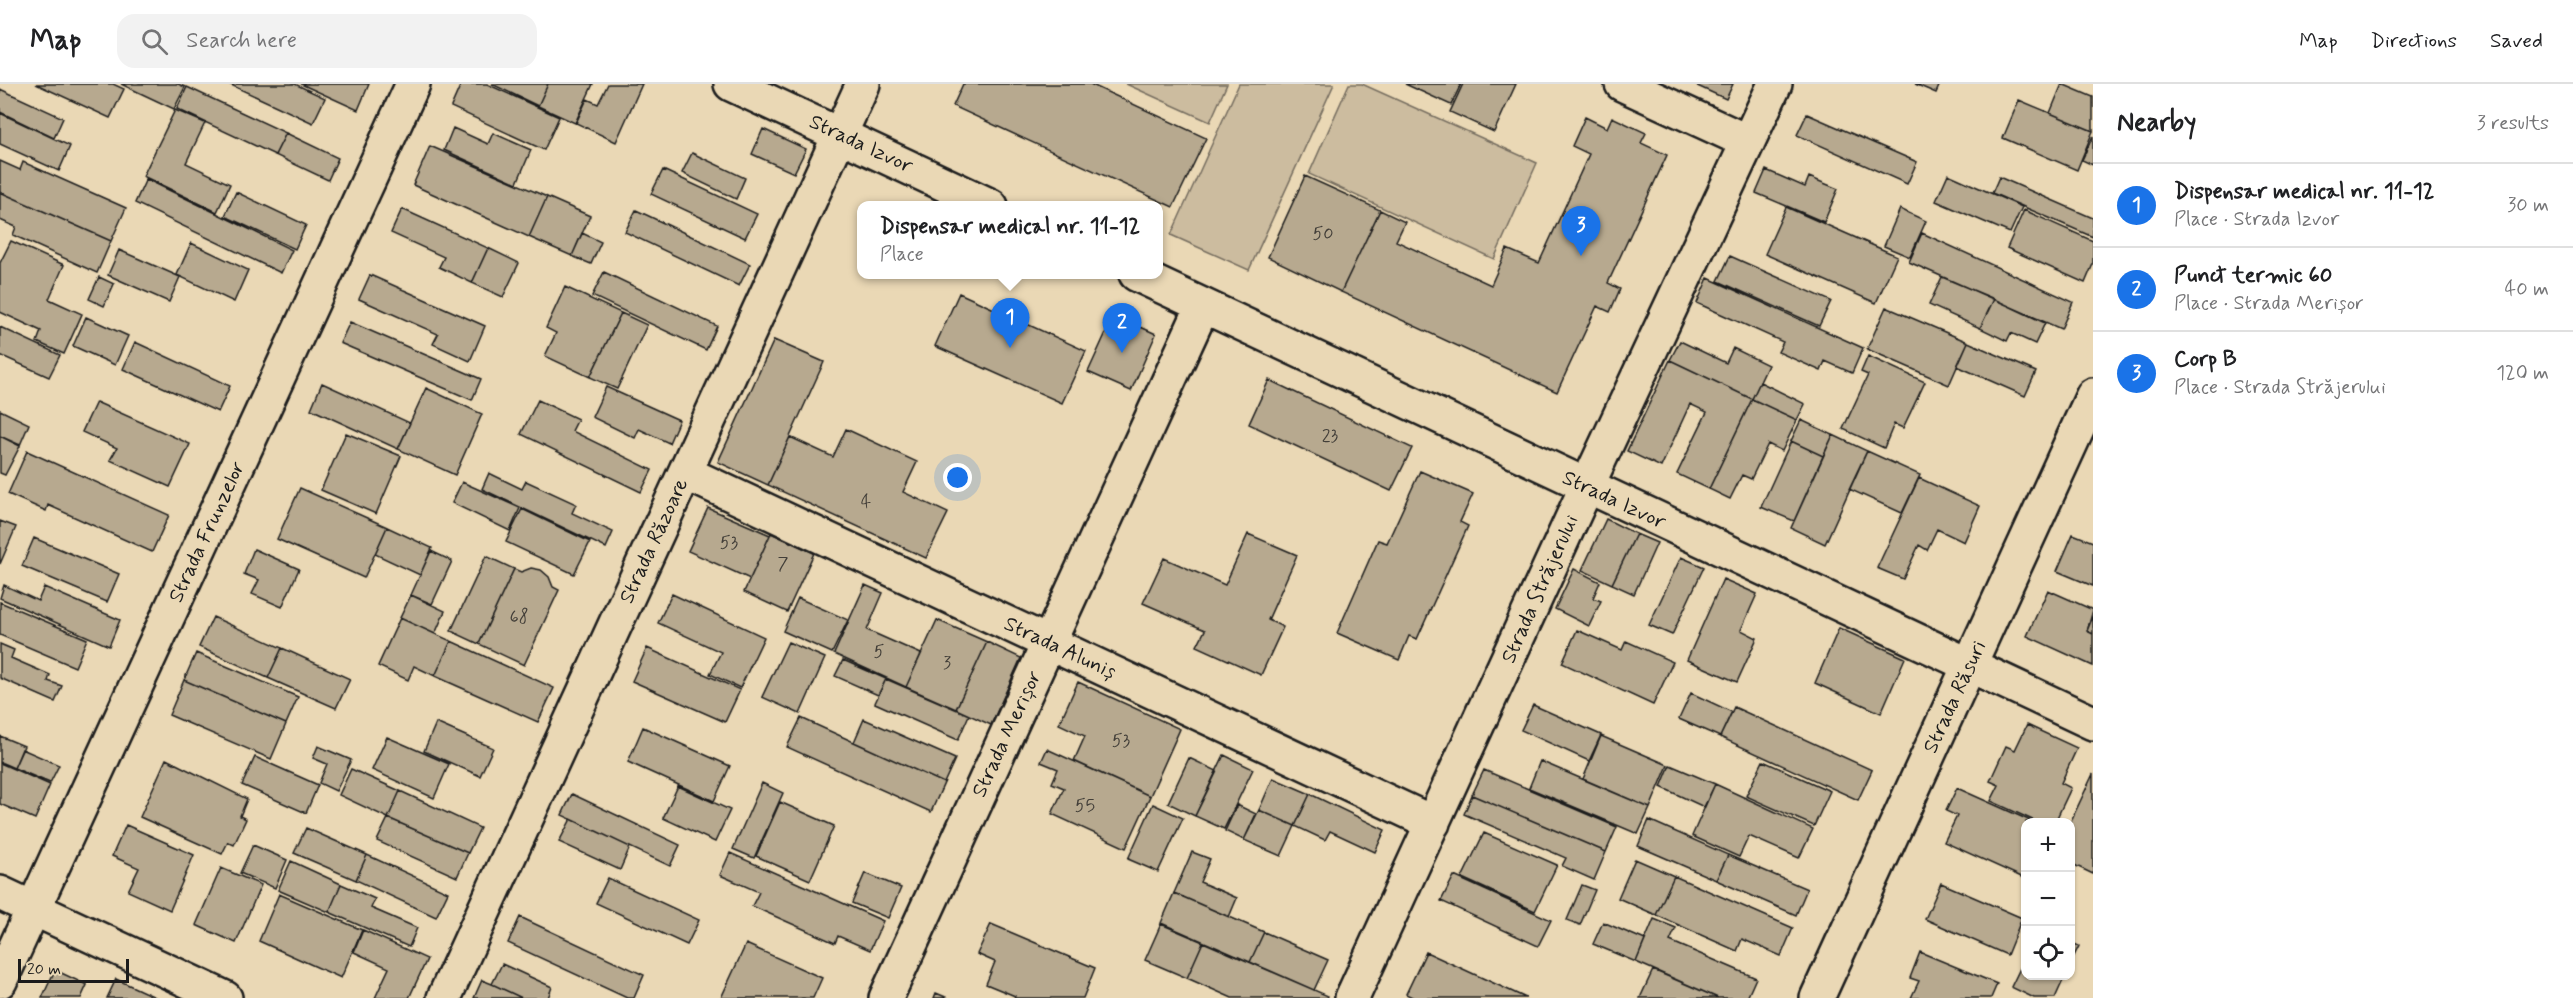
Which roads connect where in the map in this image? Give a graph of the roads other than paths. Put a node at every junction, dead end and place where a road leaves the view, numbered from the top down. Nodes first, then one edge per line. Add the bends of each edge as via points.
1 (413, 84) edge
2 (731, 84) edge
3 (863, 84) edge
4 (1622, 84) edge
5 (1775, 84) edge
6 (840, 135) junction
7 (1748, 142) junction
8 (980, 201) edge
9 (1147, 279) edge
10 (1203, 306) junction
11 (2093, 395) edge
12 (686, 473) junction
13 (1587, 486) junction
14 (1049, 642) junction
15 (1969, 665) junction
16 (2093, 723) edge
17 (1434, 823) junction
18 (0, 893) edge
19 (33, 909) junction
20 (0, 981) edge
21 (225, 998) edge
22 (444, 998) edge
23 (886, 998) edge
24 (1352, 998) edge
25 (1817, 998) edge

1 - 19 street, Strada Frunzelor
2 - 6 street, Strada Izvor
3 - 6 street, Strada Răzoare
4 - 7 street
5 - 7 street, Strada Străjerului
6 - 8 street, Strada Izvor
6 - 12 street, Strada Răzoare
7 - 13 street, Strada Străjerului
9 - 10 street, Strada Izvor
10 - 13 street, Strada Izvor
10 - 14 street, Strada Merișor
11 - 15 street, Strada Răsuri
12 - 14 street, Strada Aluniș
12 - 22 street, Strada Răzoare
13 - 15 street, Strada Izvor
13 - 17 street, Strada Străjerului
14 - 17 street, Strada Aluniș
14 - 23 street, Strada Merișor
15 - 16 street, Strada Izvor
15 - 25 street, Strada Răsuri
17 - 24 street, Strada Străjerului
18 - 19 street
19 - 20 street, Strada Frunzelor
19 - 21 street

